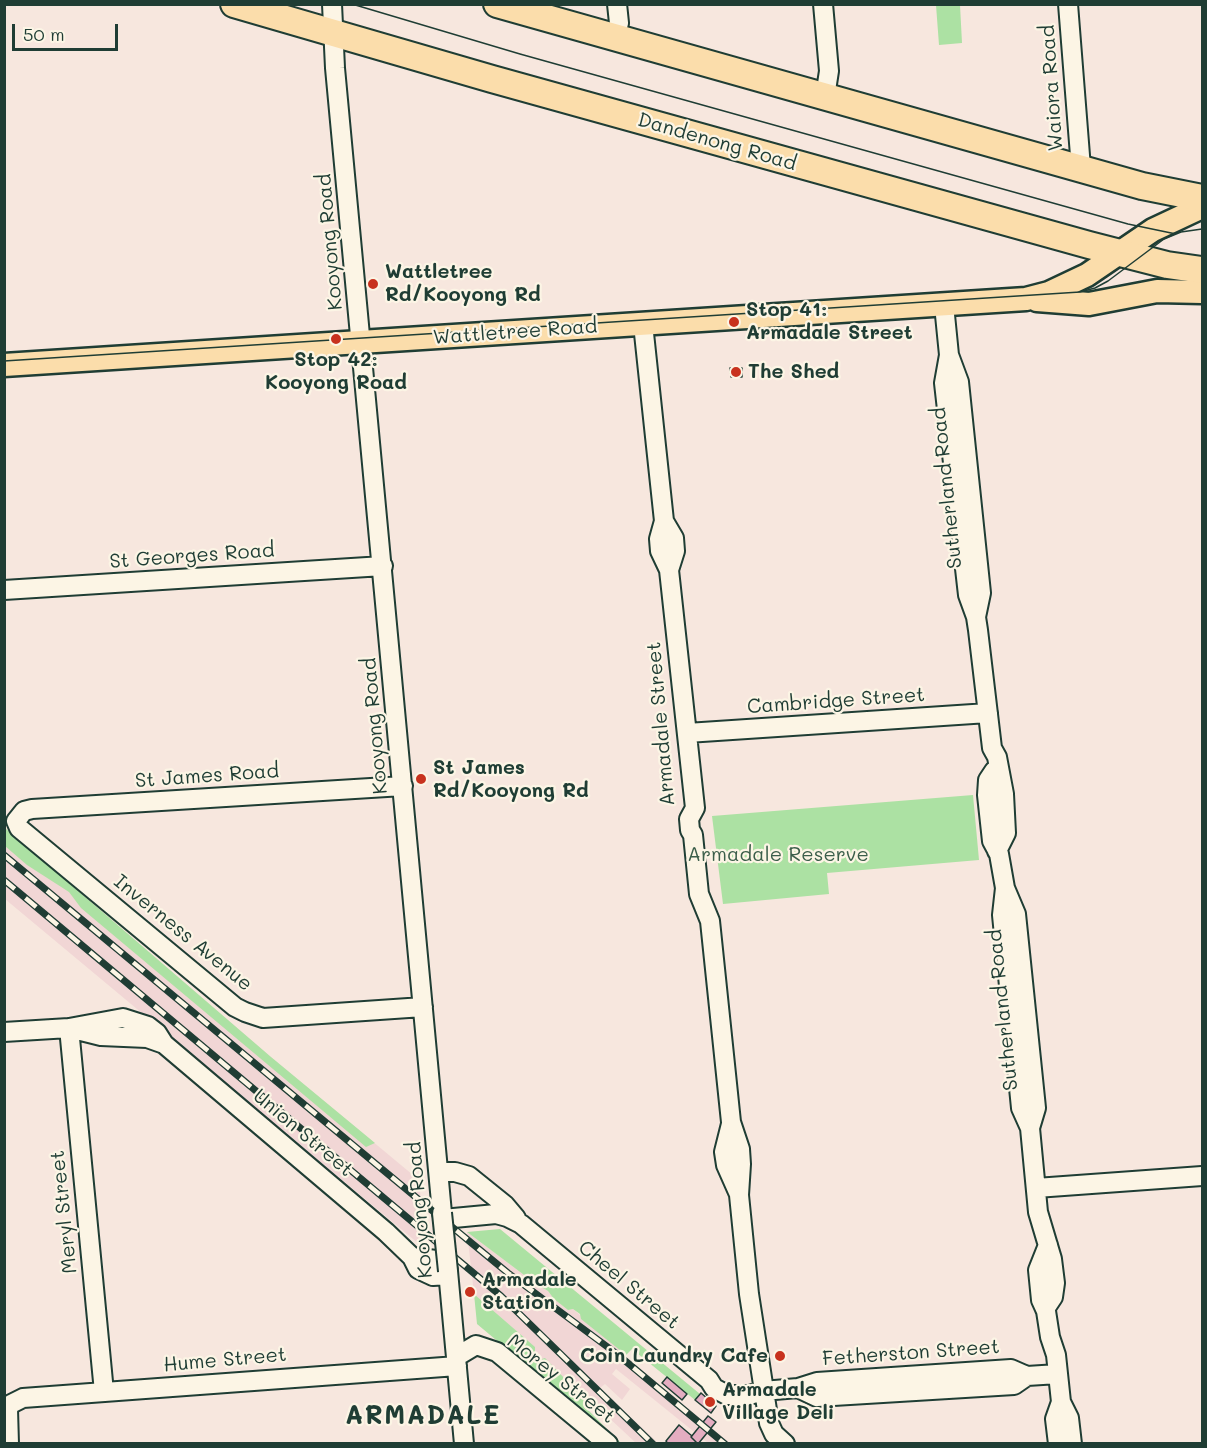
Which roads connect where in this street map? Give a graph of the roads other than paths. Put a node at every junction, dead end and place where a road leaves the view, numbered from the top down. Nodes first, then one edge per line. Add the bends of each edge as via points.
1 (234, 4) edge
2 (332, 4) edge
3 (497, 4) edge
4 (617, 4) edge
5 (823, 4) edge
6 (1068, 4) edge
7 (333, 33) junction
8 (615, 38) junction
9 (825, 97) junction
10 (1081, 168) junction
11 (1203, 198) edge
12 (1203, 207) edge
13 (1118, 253) junction
14 (1203, 270) edge
15 (1174, 291) junction
16 (1203, 292) edge
17 (1026, 299) junction
18 (944, 305) junction
19 (1203, 306) edge
20 (642, 324) junction
21 (362, 341) junction
22 (4, 364) edge
23 (383, 566) junction
24 (4, 590) edge
25 (988, 714) junction
26 (687, 733) junction
27 (403, 786) junction
28 (17, 817) joint
29 (423, 1007) junction
30 (69, 1028) junction
31 (4, 1032) edge
32 (439, 1173) junction
33 (1203, 1176) edge
34 (1036, 1188) junction
35 (445, 1216) junction
36 (521, 1224) junction
37 (445, 1266) junction
38 (456, 1361) junction
39 (1058, 1374) junction
40 (763, 1391) junction
41 (104, 1392) junction
42 (1061, 1402) junction
43 (9, 1443) edge
44 (464, 1443) edge
45 (608, 1443) edge
46 (785, 1443) edge
47 (1058, 1443) edge
48 (1072, 1443) edge

1 - 7 highway, Dandenong Road
2 - 7 street, Kooyong Road
3 - 8 highway
4 - 8 street via 619,22
5 - 9 street via 829,71
6 - 10 street, Waiora Road
7 - 13 highway, Dandenong Road
7 - 21 street, Kooyong Road
8 - 9 highway
9 - 10 highway
10 - 11 highway
12 - 13 main road, Wattletree Road via 1160,226
13 - 14 highway, Dandenong Road
13 - 17 main road, Wattletree Road via 1087,275
15 - 16 main road, Wattletree Road
15 - 17 main road, Wattletree Road via 1089,304
15 - 19 street via 1192,296
17 - 18 main road, Wattletree Road
18 - 20 main road, Wattletree Road
18 - 25 street, Sutherland Road via 949,355 959,382 981,593 976,617
20 - 21 main road, Wattletree Road
20 - 26 street, Armadale Street via 664,522 660,551 669,570
21 - 22 main road, Wattletree Road
21 - 23 street, Kooyong Road
23 - 24 street, St Georges Road
23 - 27 street, Kooyong Road
25 - 26 street, Cambridge Street
25 - 34 street, Sutherland Road via 999,768 990,777 987,791 992,838 1005,888 1002,915 1013,1032 1021,1108 1030,1128
26 - 40 street, Armadale Street via 695,808 689,819 690,830 699,894 710,921 731,1122 724,1152 739,1195
27 - 28 street, St James Road via 32,809
27 - 29 street, Kooyong Road
28 - 29 street, Inverness Avenue via 19,828 245,1012 263,1018
29 - 32 street, Kooyong Road
30 - 31 street, Union Street
30 - 37 street, Union Street via 101,1036 147,1038 164,1044 412,1257
30 - 41 street, Meryl Street
32 - 35 street, Kooyong Road
32 - 36 street, Cheel Street via 469,1176 505,1205
33 - 34 street
34 - 39 street, Sutherland Road via 1048,1245 1038,1270 1041,1300
35 - 36 street, Cheel Street via 496,1214
35 - 37 street, Kooyong Road, bridge
36 - 40 street, Cheel Street via 709,1380 730,1388
37 - 38 street, Kooyong Road
38 - 41 street, Hume Street
38 - 44 street, Kooyong Road
38 - 45 street, Morey Street via 466,1349 476,1345 497,1352
39 - 40 street, Fetherston Street via 1027,1376 1011,1369 942,1381 874,1386 817,1382
39 - 42 street, Sutherland Road
40 - 46 street via 770,1428
41 - 43 street, Hume Street via 23,1398 11,1404 6,1415
42 - 47 street, Sutherland Road via 1055,1419
42 - 48 street, Sutherland Road via 1069,1418

